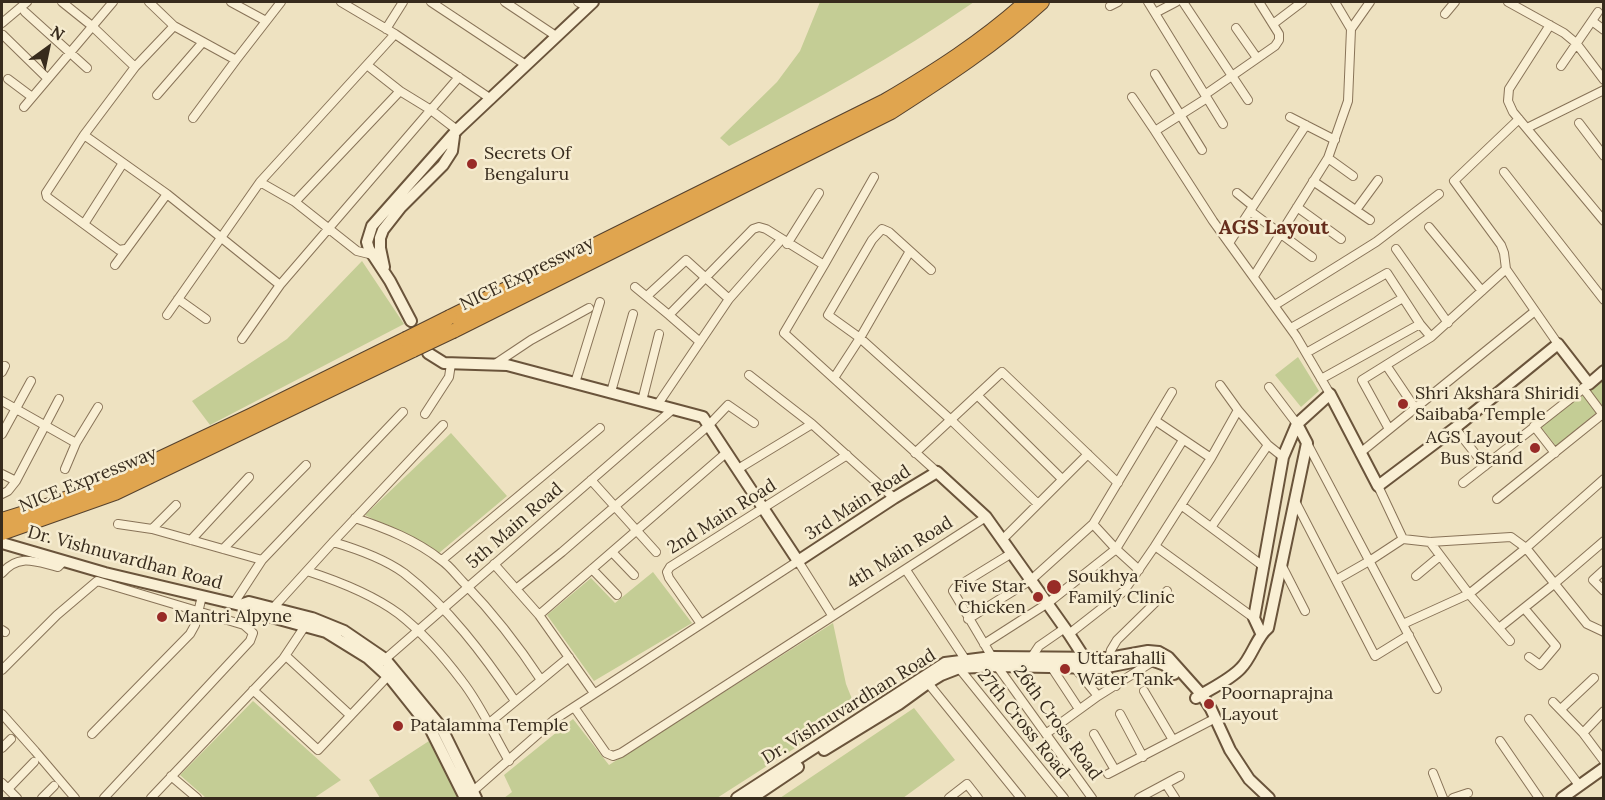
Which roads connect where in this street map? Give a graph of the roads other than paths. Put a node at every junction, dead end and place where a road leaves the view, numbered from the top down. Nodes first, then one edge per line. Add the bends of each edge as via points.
1 (27, 2) edge
2 (62, 2) edge
3 (99, 2) edge
4 (113, 2) edge
5 (149, 2) edge
6 (231, 2) edge
7 (281, 2) edge
8 (344, 2) edge
9 (403, 2) edge
10 (431, 2) edge
11 (505, 2) edge
12 (1026, 2) edge
13 (1042, 2) edge
14 (1148, 2) edge
15 (1176, 2) edge
16 (1183, 2) edge
17 (1259, 2) edge
18 (1302, 2) edge
19 (1335, 2) edge
20 (1370, 2) edge
21 (1455, 2) edge
22 (1508, 2) edge
23 (586, 3) edge
24 (107, 9) junction
25 (25, 12) dead end
26 (1598, 12) dead end
27 (1155, 13) junction
28 (1445, 14) dead end
29 (266, 21) junction
30 (1592, 21) junction
31 (2, 22) edge
32 (1273, 24) junction
33 (1550, 25) junction
34 (92, 26) junction
35 (174, 26) junction
36 (1236, 28) dead end
37 (386, 29) junction
38 (1351, 30) junction
39 (1604, 30) edge
40 (395, 34) junction
41 (3, 35) dead end
42 (556, 36) junction
43 (203, 42) junction
44 (1576, 43) junction
45 (69, 52) junction
46 (1257, 58) junction
47 (236, 60) junction
48 (1604, 64) edge
49 (367, 65) junction
50 (526, 65) junction
51 (1562, 66) dead end
52 (135, 67) junction
53 (87, 68) dead end
54 (1598, 72) junction
55 (1155, 74) dead end
56 (1232, 76) junction
57 (459, 77) junction
58 (47, 78) junction
59 (8, 79) dead end
60 (1604, 80) edge
61 (1604, 90) edge
62 (400, 91) junction
63 (156, 95) dead end
64 (1206, 96) junction
65 (32, 97) junction
66 (1132, 97) dead end
67 (491, 99) junction
68 (1248, 100) dead end
69 (24, 107) dead end
70 (431, 110) junction
71 (1181, 114) junction
72 (1290, 117) dead end
73 (193, 118) dead end
74 (1519, 119) junction
75 (1579, 123) dead end
76 (1223, 124) dead end
77 (1306, 125) junction
78 (1527, 128) junction
79 (1155, 131) junction
80 (456, 133) junction
81 (84, 135) junction
82 (1335, 140) junction
83 (1202, 150) dead end
84 (1604, 156) edge
85 (1328, 158) junction
86 (123, 163) junction
87 (1504, 172) dead end
88 (1353, 176) dead end
89 (874, 177) dead end
90 (1378, 180) dead end
91 (1313, 181) junction
92 (260, 182) junction
93 (819, 193) dead end
94 (167, 194) junction
95 (1237, 194) dead end
96 (1439, 194) dead end
97 (295, 202) junction
98 (1297, 207) junction
99 (1251, 208) junction
100 (1356, 210) junction
101 (1370, 220) dead end
102 (1604, 221) edge
103 (84, 224) junction
104 (328, 227) junction
105 (1429, 227) dead end
106 (1281, 233) junction
107 (221, 238) junction
108 (1341, 239) dead end
109 (784, 242) junction
110 (1229, 243) junction
111 (125, 249) junction
112 (1395, 249) dead end
113 (910, 251) junction
114 (373, 255) junction
115 (1312, 257) dead end
116 (115, 265) dead end
117 (824, 266) junction
118 (1506, 269) junction
119 (931, 270) dead end
120 (1254, 276) junction
121 (706, 279) junction
122 (390, 281) junction
123 (280, 285) junction
124 (635, 287) dead end
125 (1482, 291) junction
126 (647, 296) junction
127 (1403, 298) junction
128 (178, 299) junction
129 (729, 299) junction
130 (1604, 300) edge
131 (600, 302) dead end
132 (1275, 305) junction
133 (589, 308) dead end
134 (1535, 311) junction
135 (633, 314) dead end
136 (167, 315) dead end
137 (669, 315) junction
138 (206, 319) dead end
139 (411, 321) dead end
140 (1448, 322) junction
141 (1420, 324) junction
142 (1291, 328) junction
143 (659, 334) dead end
144 (1431, 337) junction
145 (860, 338) junction
146 (242, 339) dead end
147 (700, 342) junction
148 (410, 344) junction
149 (1558, 344) junction
150 (428, 353) dead end
151 (1306, 353) junction
152 (451, 364) junction
153 (495, 364) junction
154 (1386, 365) junction
155 (1604, 371) edge
156 (749, 375) dead end
157 (834, 378) junction
158 (1321, 379) junction
159 (31, 381) dead end
160 (575, 383) junction
161 (1220, 385) dead end
162 (1586, 386) junction
163 (1269, 387) dead end
164 (611, 392) junction
165 (1172, 392) dead end
166 (977, 394) junction
167 (1330, 394) junction
168 (60, 399) dead end
169 (2, 401) edge
170 (642, 401) junction
171 (657, 404) junction
172 (98, 407) dead end
173 (1415, 408) junction
174 (15, 409) junction
175 (673, 409) junction
176 (1238, 410) junction
177 (403, 412) dead end
178 (425, 414) dead end
179 (1603, 414) edge
180 (950, 420) junction
181 (1156, 422) junction
182 (754, 423) dead end
183 (812, 424) junction
184 (1297, 424) junction
185 (443, 425) dead end
186 (708, 426) junction
187 (1534, 426) junction
188 (45, 427) junction
189 (600, 428) dead end
190 (1455, 428) junction
191 (1389, 429) junction
192 (2, 434) edge
193 (1183, 440) junction
194 (76, 443) junction
195 (1307, 443) junction
196 (1268, 445) junction
197 (726, 453) junction
198 (915, 453) junction
199 (1360, 453) junction
200 (1555, 453) junction
201 (1088, 454) junction
202 (847, 455) junction
203 (1283, 457) junction
204 (1211, 458) junction
205 (306, 465) dead end
206 (1485, 466) junction
207 (65, 469) dead end
208 (738, 469) junction
209 (937, 472) junction
210 (2, 474) edge
211 (249, 477) dead end
212 (1062, 479) junction
213 (1604, 479) edge
214 (591, 480) junction
215 (16, 481) junction
216 (1118, 483) junction
217 (1463, 483) dead end
218 (1378, 486) junction
219 (2, 494) edge
220 (894, 498) junction
221 (1497, 499) dead end
222 (1295, 501) junction
223 (1038, 504) junction
224 (176, 505) dead end
225 (615, 506) junction
226 (1181, 506) junction
227 (763, 508) junction
228 (986, 517) junction
229 (355, 518) junction
230 (2, 520) edge
231 (118, 524) dead end
232 (1093, 524) junction
233 (1212, 526) junction
234 (152, 529) junction
235 (637, 531) junction
236 (1403, 539) junction
237 (2, 540) edge
238 (191, 540) junction
239 (1002, 540) junction
240 (1604, 541) edge
241 (333, 542) junction
242 (1430, 542) junction
243 (1155, 546) junction
244 (1526, 548) junction
245 (223, 549) junction
246 (1116, 549) junction
247 (612, 552) junction
248 (656, 552) dead end
249 (1012, 553) junction
250 (1440, 556) junction
251 (262, 560) junction
252 (442, 560) junction
253 (1371, 560) junction
254 (64, 561) junction
255 (798, 561) junction
256 (494, 564) junction
257 (1281, 564) junction
258 (1263, 566) junction
259 (592, 569) junction
260 (906, 570) junction
261 (1139, 570) junction
262 (1604, 570) edge
263 (307, 571) junction
264 (2, 573) edge
265 (634, 575) dead end
266 (1416, 576) dead end
267 (1031, 580) junction
268 (1336, 580) junction
269 (1554, 584) junction
270 (136, 586) junction
271 (468, 587) junction
272 (516, 589) junction
273 (1167, 591) dead end
274 (1604, 591) edge
275 (1469, 594) junction
276 (617, 595) dead end
277 (202, 596) junction
278 (1048, 603) junction
279 (237, 604) junction
280 (274, 607) junction
281 (1524, 608) junction
282 (443, 609) junction
283 (198, 610) junction
284 (1305, 611) dead end
285 (539, 615) junction
286 (832, 615) junction
287 (1254, 618) junction
288 (968, 619) junction
289 (701, 624) junction
290 (1403, 624) junction
291 (304, 626) junction
292 (1499, 628) junction
293 (418, 631) junction
294 (1067, 631) junction
295 (1604, 632) edge
296 (1261, 633) junction
297 (1409, 635) junction
298 (1510, 641) dead end
299 (984, 644) junction
300 (286, 656) junction
301 (569, 657) junction
302 (1529, 657) dead end
303 (1031, 658) junction
304 (1109, 658) junction
305 (1155, 660) junction
306 (995, 661) junction
307 (381, 663) junction
308 (1093, 663) junction
309 (962, 664) junction
310 (1052, 668) junction
311 (1075, 668) junction
312 (2, 670) edge
313 (388, 676) junction
314 (1594, 678) dead end
315 (541, 680) junction
316 (928, 682) junction
317 (1116, 686) junction
318 (1437, 689) dead end
319 (253, 690) junction
320 (1144, 691) dead end
321 (594, 693) junction
322 (1098, 696) junction
323 (1199, 697) junction
324 (515, 701) junction
325 (1553, 702) dead end
326 (574, 707) junction
327 (1079, 709) junction
328 (1561, 709) junction
329 (1604, 711) edge
330 (2, 714) edge
331 (1120, 714) dead end
332 (350, 715) junction
333 (1529, 719) dead end
334 (1210, 721) junction
335 (488, 724) junction
336 (1047, 733) junction
337 (1583, 733) junction
338 (92, 734) dead end
339 (1094, 734) dead end
340 (11, 739) dead end
341 (1173, 740) junction
342 (1500, 741) dead end
343 (2, 748) edge
344 (1143, 757) junction
345 (509, 760) junction
346 (1604, 761) edge
347 (34, 762) dead end
348 (1604, 768) edge
349 (1433, 773) dead end
350 (171, 776) junction
351 (1180, 776) dead end
352 (1166, 784) junction
353 (1579, 785) junction
354 (5, 786) edge
355 (54, 786) dead end
356 (1468, 793) dead end
357 (471, 796) edge
358 (16, 798) edge
359 (42, 798) edge
360 (75, 798) edge
361 (104, 798) edge
362 (151, 798) edge
363 (197, 798) edge
364 (737, 798) edge
365 (752, 798) edge
366 (950, 798) edge
367 (978, 798) edge
368 (1021, 798) edge
369 (1064, 798) edge
370 (1092, 798) edge
371 (1141, 798) edge
372 (1175, 798) edge
373 (1261, 798) edge
374 (1269, 798) edge
375 (1443, 798) edge
376 (1453, 798) edge
377 (1539, 798) edge
378 (1562, 798) edge

1 - 31 street
2 - 34 street
3 - 24 street
4 - 24 street
5 - 35 street
6 - 29 street
7 - 29 street
8 - 37 street
9 - 37 street
10 - 50 street
11 - 42 street
12 - 148 highway, NICE Expressway, bridge via 935,71 885,101 450,317
13 - 148 highway, NICE Expressway, bridge via 1002,37 891,112 453,331
14 - 27 street
15 - 27 street
16 - 56 street
17 - 32 street
18 - 32 street
19 - 38 street
20 - 38 street
21 - 28 street
22 - 33 street
23 - 42 street
24 - 34 street
25 - 45 street
26 - 30 street
27 - 64 street
29 - 47 street
30 - 39 street
30 - 44 street
32 - 46 street via 1279,40
33 - 44 street
33 - 74 street via 1509,89 1508,101
34 - 45 street
34 - 52 street
35 - 43 street
35 - 52 street
36 - 46 street
37 - 40 street
38 - 82 street via 1348,101
40 - 49 street
40 - 57 street
41 - 58 street
42 - 50 street
43 - 47 street
43 - 63 street
44 - 51 street
44 - 54 street
45 - 53 street
45 - 58 street
46 - 56 street
47 - 73 street
48 - 54 street
49 - 62 street
49 - 92 street
50 - 67 street
52 - 81 street
54 - 60 street
55 - 71 street
56 - 64 street
56 - 68 street
57 - 67 street
57 - 70 street
58 - 65 street
59 - 65 street
61 - 78 street
62 - 70 street
62 - 97 street
64 - 71 street
64 - 76 street
65 - 69 street
66 - 79 street
67 - 80 street
70 - 80 street
70 - 104 street
71 - 79 street
71 - 83 street
72 - 77 street
74 - 78 street
74 - 118 street via 1454,181 1501,245
75 - 84 street
77 - 82 street
77 - 99 street
78 - 102 street
79 - 110 street
80 - 114 street via 372,226 367,242
80 - 122 street via 452,152 443,165 383,230 380,257
81 - 86 street
81 - 103 street via 46,193
82 - 85 street
85 - 88 street
85 - 91 street
86 - 94 street
86 - 103 street
87 - 130 street
89 - 117 street
90 - 100 street
91 - 98 street
91 - 100 street
92 - 97 street
92 - 107 street
93 - 109 street
94 - 107 street
94 - 111 street
95 - 99 street
96 - 132 street via 1376,242
97 - 104 street
98 - 106 street
98 - 108 street
99 - 106 street
99 - 110 street
100 - 101 street
103 - 111 street via 119,250
104 - 114 street via 357,250
104 - 123 street
105 - 125 street
106 - 115 street
106 - 120 street
107 - 123 street
107 - 128 street
109 - 117 street
109 - 121 street via 756,227
109 - 129 street
110 - 120 street
111 - 116 street
112 - 140 street
113 - 119 street
113 - 145 street
113 - 145 street via 882,228 828,315
114 - 122 street
117 - 157 street via 784,333
118 - 125 street
118 - 134 street
120 - 132 street
121 - 126 street via 686,260
121 - 129 street
121 - 137 street
122 - 139 street
123 - 146 street
124 - 126 street
125 - 140 street
126 - 137 street
127 - 141 street
127 - 142 street via 1387,273
127 - 151 street
128 - 136 street
128 - 138 street
129 - 147 street
131 - 160 street
132 - 142 street
133 - 153 street
134 - 149 street
134 - 173 street
135 - 164 street
137 - 147 street
140 - 144 street
141 - 144 street
141 - 158 street
142 - 151 street
143 - 170 street
144 - 154 street
145 - 157 street
145 - 180 street
147 - 171 street
148 - 230 highway, NICE Expressway via 110,482
148 - 237 highway, NICE Expressway via 115,492
149 - 162 street
149 - 190 street
150 - 152 street
151 - 158 street
152 - 153 street
152 - 178 street via 448,377
153 - 160 street
154 - 173 street
154 - 191 street via 1362,380
155 - 162 street
156 - 183 street
157 - 198 street
158 - 167 street
159 - 174 street
160 - 164 street
161 - 176 street
162 - 179 street
162 - 187 street
163 - 184 street
164 - 170 street
165 - 181 street
166 - 180 street
166 - 201 street via 1002,372
166 - 212 street
167 - 184 street
167 - 199 street
168 - 188 street
169 - 174 street
170 - 171 street
171 - 175 street
172 - 194 street
173 - 191 street
174 - 188 street
174 - 192 street
175 - 186 street via 703,417
175 - 214 street, 5th Main Road
176 - 196 street
176 - 204 street
177 - 251 street
179 - 200 street
180 - 198 street
180 - 223 street
181 - 193 street
181 - 216 street
182 - 186 street via 728,405
183 - 202 street
183 - 208 street
184 - 195 street
184 - 203 street
185 - 229 street
186 - 197 street
186 - 225 street
187 - 200 street
187 - 206 street
188 - 194 street
188 - 215 street
189 - 252 street
190 - 206 street
190 - 218 street
191 - 199 street
193 - 204 street
193 - 246 street
194 - 207 street
195 - 222 street
195 - 253 street
196 - 203 street
196 - 233 street
197 - 208 street
197 - 235 street
198 - 209 street
199 - 218 street
200 - 221 street
201 - 212 street
201 - 216 street
202 - 220 street
202 - 227 street, 2nd Main Road
203 - 258 street
204 - 226 street
205 - 245 street
206 - 217 street
208 - 227 street
209 - 220 street, 3rd Main Road
209 - 228 street
210 - 215 street
211 - 238 street
212 - 223 street
213 - 244 street
214 - 225 street
214 - 256 street, 5th Main Road
215 - 219 street
216 - 232 street
218 - 236 street
220 - 255 street, 3rd Main Road
222 - 257 street
222 - 268 street
223 - 239 street
224 - 234 street
225 - 235 street
225 - 272 street
226 - 233 street
226 - 243 street
227 - 255 street
227 - 289 street, 2nd Main Road via 667,572
228 - 239 street
228 - 260 street, 4th Main Road
229 - 241 street
229 - 252 street via 410,540
231 - 234 street
232 - 246 street
232 - 267 street
233 - 258 street
234 - 238 street
235 - 247 street
235 - 248 street
236 - 242 street
236 - 253 street
237 - 254 street, Dr. Vishnuvardhan Road
238 - 245 street
239 - 249 street
240 - 269 street
241 - 263 street
241 - 282 street via 402,572
242 - 244 street via 1511,537
242 - 250 street
243 - 261 street
243 - 287 street
244 - 269 street
244 - 275 street
245 - 251 street
246 - 261 street
246 - 278 street
247 - 259 street
247 - 265 street
249 - 267 street
249 - 288 street, 26th Cross Road via 955,588 954,596
250 - 266 street
250 - 275 street
251 - 279 street
252 - 271 street
253 - 268 street
253 - 290 street
254 - 264 street via 58,567 23,560
254 - 270 street, Dr. Vishnuvardhan Road
255 - 286 street
255 - 289 street
256 - 271 street, 5th Main Road
256 - 272 street
257 - 284 street
257 - 296 street via 1268,628
258 - 287 street
259 - 276 street
259 - 285 street
260 - 286 street, 4th Main Road
260 - 309 street, 27th Cross Road
261 - 294 street via 1124,591
262 - 274 street via 1593,580
263 - 280 street
263 - 293 street via 380,602
267 - 278 street
267 - 288 street
268 - 297 street via 1375,656
269 - 281 street
269 - 295 street via 1587,624
270 - 277 street, Dr. Vishnuvardhan Road
270 - 283 street
270 - 312 street via 97,581
271 - 282 street, 5th Main Road
271 - 315 street
272 - 285 street
273 - 304 street via 1117,640
275 - 290 street
275 - 292 street
277 - 279 street, Dr. Vishnuvardhan Road
277 - 283 street
278 - 294 street
278 - 299 street
279 - 280 street, Dr. Vishnuvardhan Road
279 - 291 street, Dr. Vishnuvardhan Road
280 - 307 street, Dr. Vishnuvardhan Road via 344,631
281 - 292 street
281 - 302 street via 1556,646 1540,665
282 - 293 street, 5th Main Road
282 - 324 street
283 - 338 street via 190,633
283 - 361 street via 244,625 253,633 250,641
285 - 301 street
286 - 326 street, 4th Main Road via 613,756 606,753
287 - 296 street
288 - 299 street, 26th Cross Road
289 - 321 street
290 - 297 street
291 - 300 street
291 - 307 street, Dr. Vishnuvardhan Road via 326,632
292 - 298 street
293 - 307 street, 5th Main Road
293 - 335 street via 463,681
294 - 303 street via 1039,646
294 - 308 street
296 - 323 street via 1240,669
297 - 318 street
299 - 306 street, 26th Cross Road
300 - 319 street
300 - 332 street
301 - 315 street
301 - 321 street
303 - 306 street, Dr. Vishnuvardhan Road
303 - 308 street, Dr. Vishnuvardhan Road
304 - 308 street, Dr. Vishnuvardhan Road
304 - 323 street, Dr. Vishnuvardhan Road via 1159,652 1168,657
305 - 308 street, Dr. Vishnuvardhan Road
305 - 317 street
305 - 323 street, Dr. Vishnuvardhan Road
306 - 309 street, Dr. Vishnuvardhan Road
306 - 310 street, Dr. Vishnuvardhan Road
306 - 336 street, 26th Cross Road
307 - 313 street, Dr. Vishnuvardhan Road
307 - 357 street, Dr. Vishnuvardhan Road via 441,727
308 - 311 street, Dr. Vishnuvardhan Road
308 - 317 street
309 - 316 street, Dr. Vishnuvardhan Road
309 - 364 street, Dr. Vishnuvardhan Road via 945,663 933,670
309 - 369 street, 27th Cross Road
310 - 311 street, Dr. Vishnuvardhan Road
310 - 327 street
311 - 322 street
313 - 332 street
313 - 357 street, Dr. Vishnuvardhan Road via 430,728
314 - 328 street
315 - 324 street
316 - 365 street, Dr. Vishnuvardhan Road
316 - 368 street
317 - 322 street
319 - 332 street via 318,750
319 - 350 street
320 - 341 street
321 - 326 street
322 - 327 street
323 - 334 street, Dr. Vishnuvardhan Road
323 - 374 street, Dr. Vishnuvardhan Road via 1211,709 1249,779
324 - 335 street
325 - 328 street
326 - 345 street
327 - 336 street
328 - 337 street
329 - 337 street
330 - 360 street
331 - 344 street
333 - 353 street
334 - 341 street
334 - 373 street, Dr. Vishnuvardhan Road via 1239,776
335 - 345 street
336 - 370 street, 26th Cross Road
337 - 346 street
339 - 344 street via 1112,772
340 - 343 street
341 - 344 street
342 - 377 street
345 - 357 street
347 - 354 street
348 - 353 street
349 - 375 street
350 - 362 street
350 - 363 street
351 - 352 street
352 - 371 street
352 - 372 street
353 - 378 street
354 - 358 street
355 - 359 street
356 - 376 street
366 - 367 street via 967,784

